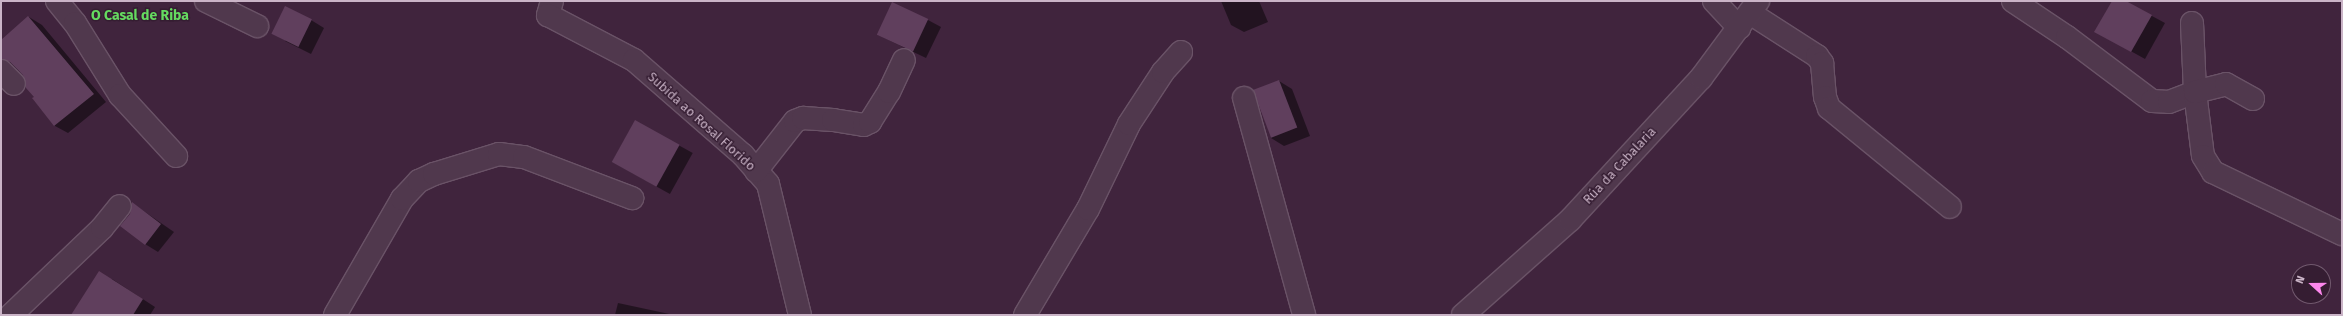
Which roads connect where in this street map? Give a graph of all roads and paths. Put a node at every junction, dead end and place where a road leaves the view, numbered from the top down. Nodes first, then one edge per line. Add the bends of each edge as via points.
1 (57, 1) edge
2 (206, 1) edge
3 (552, 1) edge
4 (1714, 1) edge
5 (2012, 1) edge
6 (1749, 14) edge
7 (2192, 23) dead end
8 (257, 26) dead end
9 (1181, 52) dead end
10 (904, 60) dead end
11 (2195, 92) junction
12 (1244, 98) dead end
13 (2253, 99) dead end
14 (176, 156) dead end
15 (756, 171) junction
16 (632, 198) dead end
17 (120, 206) dead end
18 (1950, 207) dead end
19 (2342, 234) edge
20 (11, 315) edge
21 (335, 315) edge
22 (800, 315) edge
23 (1025, 315) edge
24 (1304, 315) edge
25 (1463, 315) edge

1 - 14 street via 75,23 120,96
2 - 8 street
3 - 15 street, Subida ao Rosal Florido via 548,15 634,60 743,156
4 - 6 street
5 - 11 street via 2067,37 2152,101 2169,102
6 - 18 street via 1817,56 1822,63 1825,98 1829,108
6 - 25 street, Rúa da Cabalaria via 1701,78 1570,220
7 - 11 street
9 - 23 street via 1163,72 1129,124 1088,209
10 - 15 street via 889,92 870,122 864,125 803,118 795,121
11 - 13 street via 2226,84
11 - 19 street via 2203,156 2213,172
12 - 24 street
15 - 22 street, Subida ao Rosal Florido via 768,184
16 - 21 street via 524,157 499,154 434,174 419,182 402,199
17 - 20 street via 102,228

